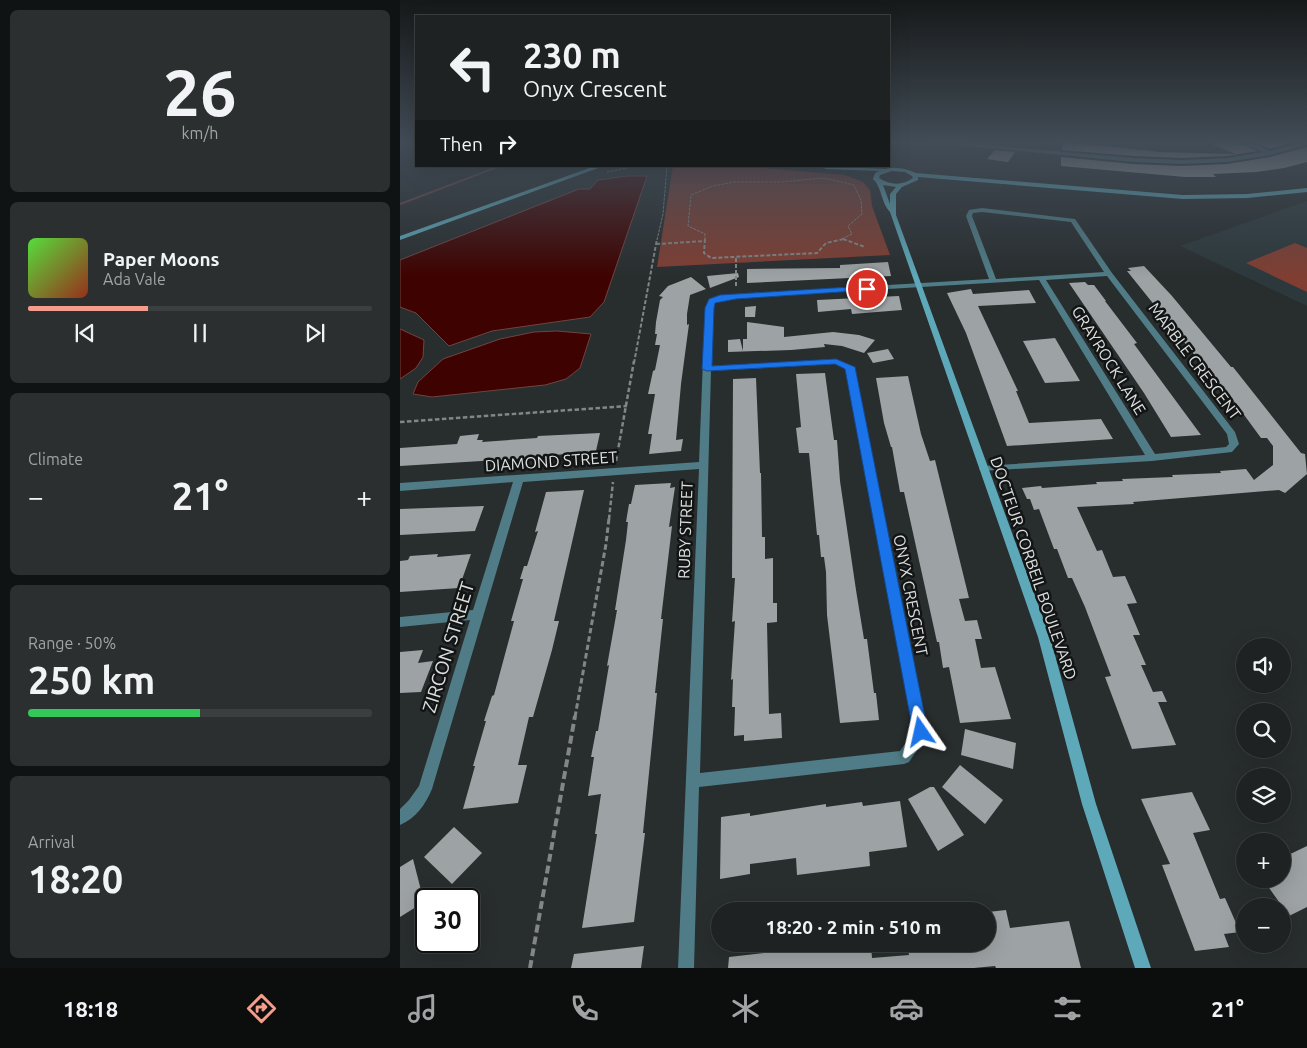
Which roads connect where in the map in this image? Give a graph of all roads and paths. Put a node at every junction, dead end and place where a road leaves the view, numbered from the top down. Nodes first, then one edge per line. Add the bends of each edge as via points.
1 (539, 187) edge
2 (665, 187) edge
3 (706, 187) edge
4 (855, 187) edge
5 (880, 187) edge
6 (899, 187) edge
7 (1067, 187) edge
8 (1307, 190) edge
9 (892, 210) junction
10 (400, 238) edge
11 (843, 239) junction
12 (705, 241) junction
13 (656, 244) junction
14 (865, 247) dead end
15 (736, 258) junction
16 (1109, 274) junction
17 (1041, 278) junction
18 (993, 281) junction
19 (917, 286) junction
20 (736, 296) junction
21 (707, 369) junction
22 (627, 406) junction
23 (400, 422) edge
24 (1152, 458) junction
25 (704, 465) junction
26 (984, 469) junction
27 (614, 472) junction
28 (519, 478) junction
29 (400, 487) edge
30 (478, 614) junction
31 (400, 622) edge
32 (692, 781) junction
33 (400, 818) edge
34 (530, 968) edge
35 (686, 968) edge
36 (1143, 968) edge

1 - 10 main road
2 - 13 path
3 - 12 path via 691,195 688,214 688,226 705,234
4 - 11 path via 861,200 862,214 848,226 852,234
5 - 9 main road, DOCTEUR CORBEIL BOULEVARD
6 - 9 main road via 893,194
7 - 8 main road via 1183,197 1247,196
9 - 19 main road, DOCTEUR CORBEIL BOULEVARD
11 - 14 path
11 - 15 path via 826,243 817,253
12 - 13 path
12 - 15 path via 704,253 711,258
13 - 22 path
15 - 20 path
16 - 17 street
16 - 18 street via 1072,220 973,210 969,216
16 - 24 street, MARBLE CRESCENT via 1232,434 1234,444 1229,450
17 - 18 street
17 - 24 street, GRAYROCK LANE
18 - 19 street
19 - 20 street, RUBY STREET
19 - 26 main road, DOCTEUR CORBEIL BOULEVARD
20 - 21 street, RUBY STREET via 712,301 709,308
21 - 25 street, RUBY STREET
21 - 32 street, ONYX CRESCENT via 836,362 850,367 921,732 904,756
22 - 23 path
22 - 27 path
24 - 26 street, MARBLE CRESCENT
25 - 27 street, DIAMOND STREET
25 - 32 street, RUBY STREET
26 - 36 main road, DOCTEUR CORBEIL BOULEVARD via 1044,637 1089,804
27 - 28 street, DIAMOND STREET
27 - 34 path via 606,544
28 - 29 street, DIAMOND STREET
28 - 30 street, ZIRCON STREET
30 - 31 street
30 - 33 street, ZIRCON STREET via 425,788 413,807
32 - 35 street, RUBY STREET

